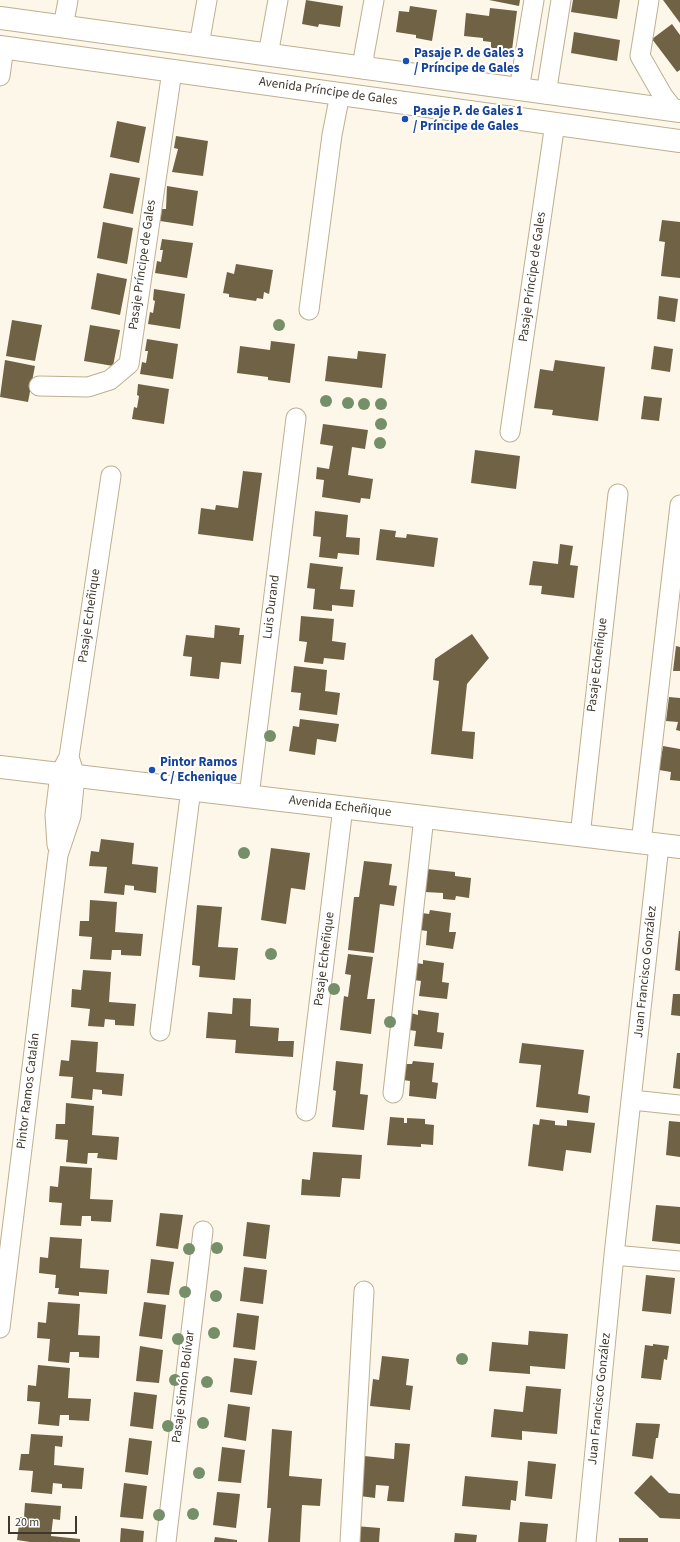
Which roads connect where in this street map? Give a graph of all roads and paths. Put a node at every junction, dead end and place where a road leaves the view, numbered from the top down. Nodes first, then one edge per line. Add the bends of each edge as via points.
1 (68, 0) edge
2 (206, 0) edge
3 (278, 0) edge
4 (374, 0) edge
5 (534, 0) edge
6 (561, 0) edge
7 (649, 0) edge
8 (0, 18) edge
9 (63, 27) junction
10 (199, 46) junction
11 (2, 47) edge
12 (268, 55) junction
13 (364, 69) junction
14 (172, 71) junction
15 (0, 76) edge
16 (519, 90) junction
17 (340, 94) junction
18 (546, 94) junction
19 (677, 111) edge
20 (555, 124) junction
21 (680, 141) edge
22 (308, 310) dead end
23 (39, 386) dead end
24 (296, 418) dead end
25 (510, 432) dead end
26 (111, 476) dead end
27 (618, 494) dead end
28 (680, 505) edge
29 (0, 767) edge
30 (68, 769) junction
31 (191, 790) junction
32 (249, 796) junction
33 (343, 807) junction
34 (424, 817) junction
35 (580, 836) junction
36 (660, 845) edge
37 (160, 1031) dead end
38 (393, 1093) dead end
39 (632, 1100) junction
40 (680, 1105) edge
41 (306, 1111) dead end
42 (203, 1231) dead end
43 (614, 1255) junction
44 (680, 1261) edge
45 (364, 1291) dead end
46 (0, 1328) edge
47 (166, 1542) edge
48 (350, 1542) edge
49 (586, 1542) edge

1 - 9 street
2 - 10 street
3 - 12 street
4 - 13 street via 364,55
5 - 16 street
6 - 18 street
7 - 19 street via 640,56
8 - 9 main road
9 - 10 main road
10 - 12 main road
11 - 14 main road, Avenida Príncipe de Gales
11 - 15 street
12 - 13 main road
13 - 16 main road
14 - 17 main road, Avenida Príncipe de Gales
14 - 23 street, Pasaje Príncipe de Gales via 129,364 110,380 88,387
16 - 18 main road
17 - 20 main road, Avenida Príncipe de Gales
17 - 22 street
18 - 19 main road
20 - 21 main road, Avenida Príncipe de Gales
20 - 25 street, Pasaje Príncipe de Gales
24 - 32 street, Luis Durand
26 - 30 street, Pasaje Echeñique
27 - 35 street, Pasaje Echeñique
28 - 36 street
29 - 30 main road, Avenida Echeñique
30 - 31 main road, Avenida Echeñique
30 - 46 street, Pintor Ramos Catalán via 71,816 58,855
31 - 32 main road, Avenida Echeñique
31 - 37 street
32 - 33 main road, Avenida Echeñique
33 - 34 main road, Avenida Echeñique
33 - 41 street, Pasaje Echeñique
34 - 35 main road, Avenida Echeñique
34 - 38 street
35 - 36 main road, Avenida Echeñique
36 - 39 street, Juan Francisco González
39 - 40 street
39 - 43 street, Juan Francisco González
42 - 47 street, Pasaje Simón Bolívar
43 - 44 street
43 - 49 street, Juan Francisco González
45 - 48 street

